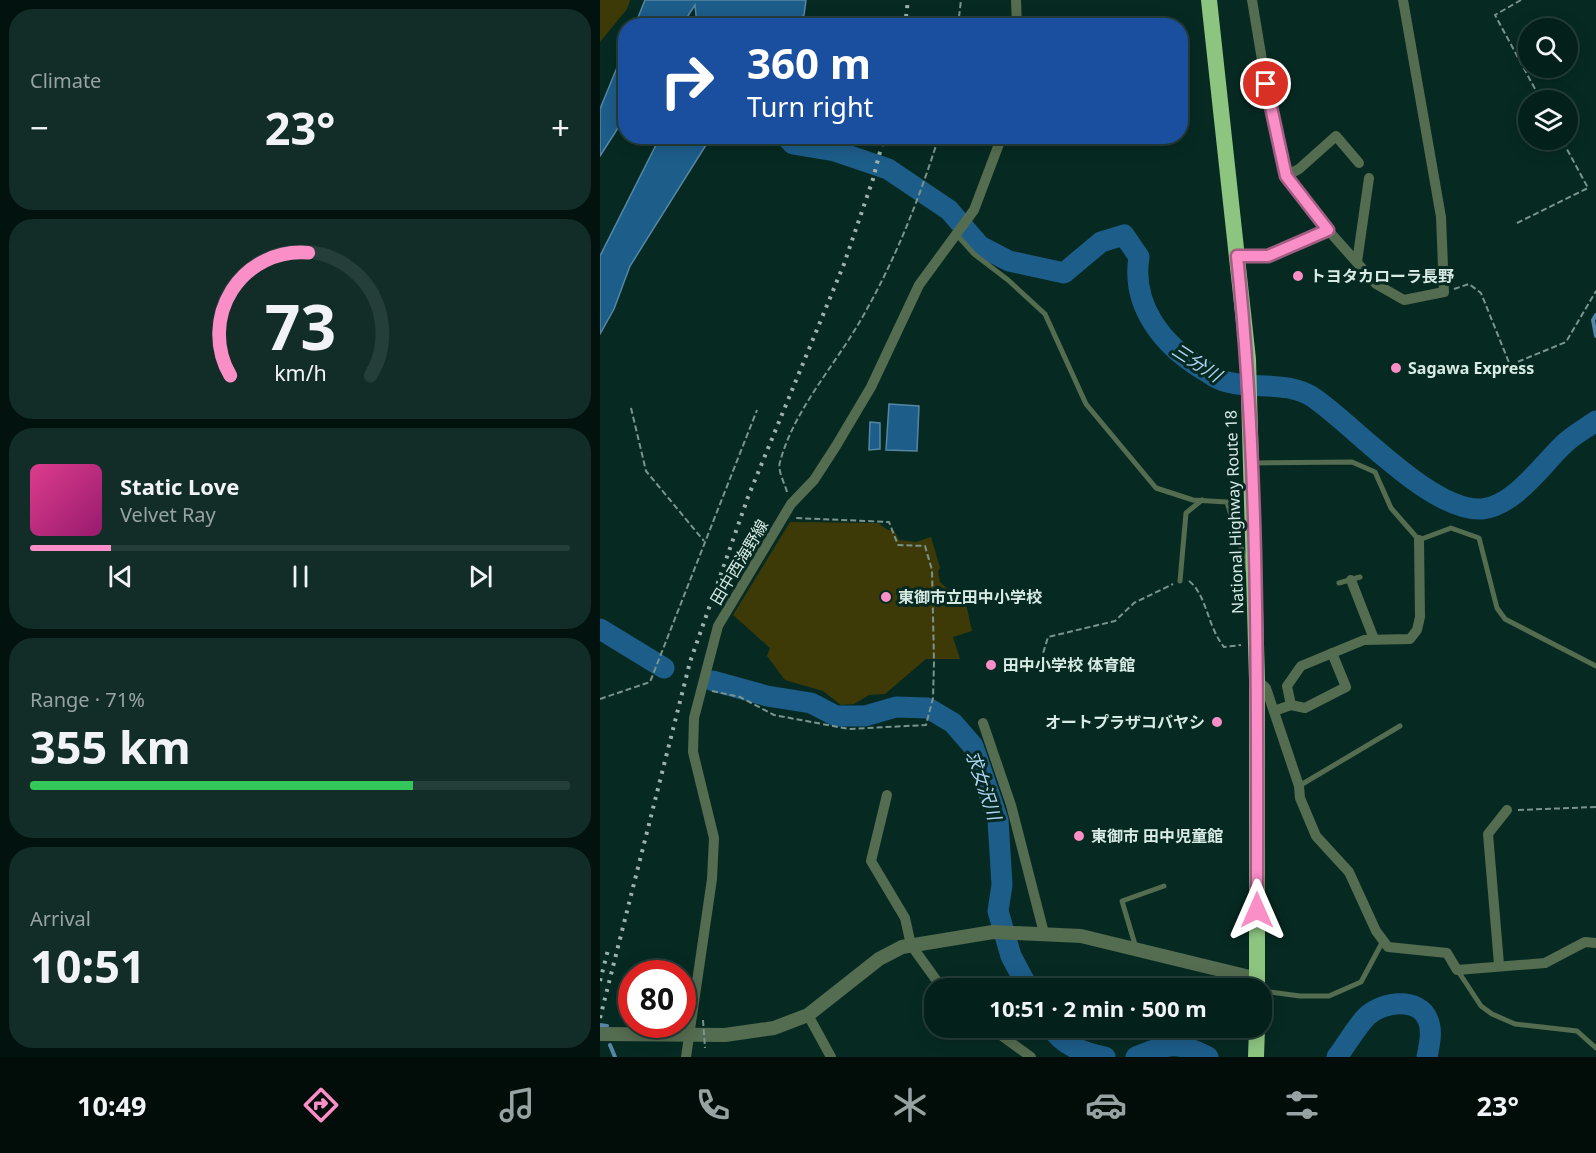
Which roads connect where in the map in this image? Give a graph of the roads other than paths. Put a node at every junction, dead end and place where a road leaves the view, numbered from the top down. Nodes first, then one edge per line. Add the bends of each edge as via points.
1 (1016, 0) edge
2 (1209, 0) edge
3 (1252, 0) edge
4 (1403, 0) edge
5 (1017, 18) edge
6 (999, 144) edge
7 (1359, 163) dead end
8 (1286, 176) junction
9 (1369, 178) dead end
10 (1328, 230) junction
11 (957, 235) junction
12 (1237, 256) junction
13 (1357, 262) junction
14 (1251, 463) junction
15 (1202, 500) junction
16 (1419, 540) junction
17 (1356, 578) joint
18 (1180, 581) road end
19 (1255, 582) junction
20 (1340, 583) dead end
21 (1374, 639) junction
22 (1332, 653) junction
23 (1596, 666) edge
24 (1257, 680) junction
25 (1291, 705) junction
26 (1274, 711) junction
27 (983, 723) dead end
28 (1400, 726) dead end
29 (1299, 786) junction
30 (887, 795) dead end
31 (1507, 810) road end
32 (1164, 886) dead end
33 (1044, 933) junction
34 (1383, 941) junction
35 (1596, 943) edge
36 (911, 945) junction
37 (1137, 950) junction
38 (1499, 964) junction
39 (1457, 970) junction
40 (935, 978) edge
41 (1232, 978) edge
42 (1259, 978) edge
43 (696, 985) edge
44 (1272, 989) edge
45 (808, 1015) junction
46 (600, 1034) edge
47 (618, 1034) edge
48 (696, 1034) edge
49 (688, 1038) edge
50 (1005, 1038) edge
51 (1257, 1038) edge
52 (1596, 1048) edge
53 (686, 1057) edge
54 (831, 1057) edge
55 (1031, 1057) edge
56 (1256, 1057) edge

1 - 5 street
2 - 12 highway, National Highway Route 18
3 - 8 street
4 - 13 street via 1441,217 1444,292 1404,300 1376,284
6 - 11 street, 田中西海野線 via 981,196
7 - 8 street via 1336,136
8 - 10 street
9 - 13 street
10 - 12 street via 1268,256
10 - 13 street
11 - 15 lane via 1045,314 1086,404 1156,488
11 - 43 street, 田中西海野線 via 919,285 871,387 836,446 814,480 791,504 718,626 694,718 693,752 714,838
12 - 14 highway, National Highway Route 18 via 1248,359
14 - 16 lane via 1352,462 1375,472 1391,508
14 - 19 highway, National Highway Route 18
15 - 18 lane via 1186,513
15 - 19 lane via 1227,502 1245,569
16 - 21 street via 1417,630 1410,639
16 - 23 lane via 1451,528 1479,538 1497,608 1505,619
17 - 20 lane
17 - 21 street
19 - 24 highway, National Highway Route 18
21 - 22 street
22 - 25 street via 1301,666 1287,686
22 - 25 street via 1346,687 1305,708
24 - 26 street via 1266,688
24 - 42 highway, National Highway Route 18
25 - 26 street
26 - 29 street
27 - 33 street via 1011,805
28 - 29 lane
29 - 34 street via 1316,836 1348,872
30 - 36 street via 871,861 905,918
31 - 38 street via 1488,834
32 - 37 lane via 1122,901
33 - 36 street via 993,932
33 - 37 street via 1081,936
34 - 39 street via 1388,948 1447,953
34 - 44 lane via 1361,982 1329,996 1300,996
35 - 38 street via 1585,942 1545,963
36 - 40 street
36 - 45 street via 879,959
37 - 41 street
38 - 39 street
39 - 52 lane via 1481,1006 1492,1014 1515,1024 1577,1031
45 - 48 street via 774,1028 725,1035
45 - 54 street
46 - 47 street
49 - 53 street, 田中西海野線
50 - 55 street
51 - 56 highway

